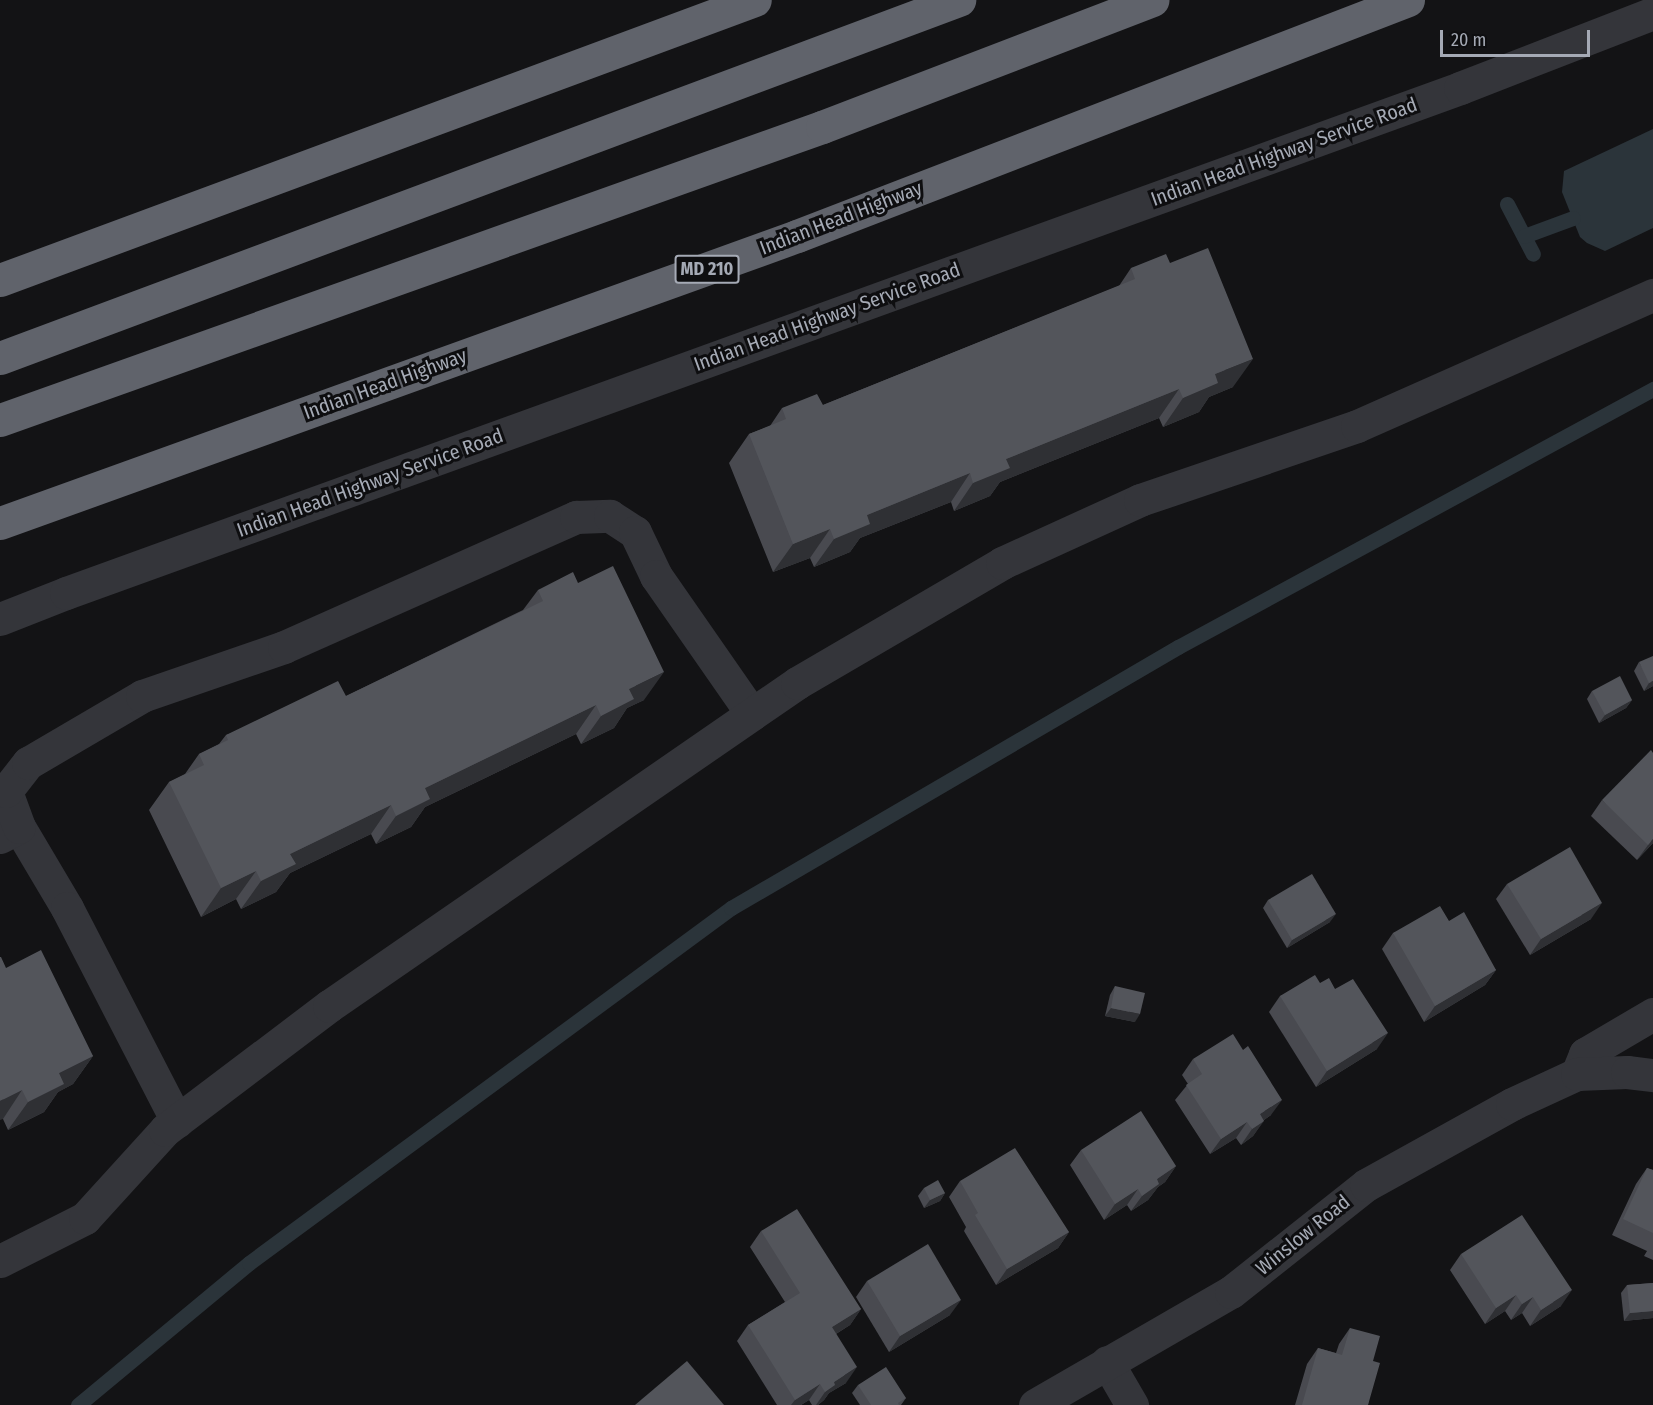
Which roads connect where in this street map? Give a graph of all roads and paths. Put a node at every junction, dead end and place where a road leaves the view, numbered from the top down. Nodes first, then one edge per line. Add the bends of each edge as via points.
1 (755, 0) edge
2 (958, 0) edge
3 (1152, 0) edge
4 (1408, 0) edge
5 (1653, 13) edge
6 (0, 280) edge
7 (1653, 295) edge
8 (0, 358) edge
9 (0, 420) edge
10 (0, 523) edge
11 (0, 619) edge
12 (752, 714) junction
13 (9, 832) edge
14 (1653, 1014) edge
15 (1577, 1074) junction
16 (1653, 1075) edge
17 (177, 1121) junction
18 (0, 1261) edge
19 (1107, 1362) junction
20 (1035, 1405) edge
21 (1132, 1405) edge

1 - 6 highway
2 - 8 highway
3 - 9 highway via 822,128
4 - 10 highway, Indian Head Highway / MD 210 via 797,236
5 - 11 street, Indian Head Highway Service Road via 1460,88
7 - 12 street via 1357,426 1140,500 1002,563 797,683
12 - 13 street via 656,576 635,532 610,516 576,517 284,647 142,696 28,764 6,790
12 - 17 street via 329,1006
13 - 17 street via 68,908
14 - 15 street via 1585,1054
15 - 16 street, Winslow Road
15 - 19 street, Winslow Road via 1512,1104 1366,1185 1231,1292
17 - 18 street via 85,1218
19 - 20 street, Winslow Road
19 - 21 street

